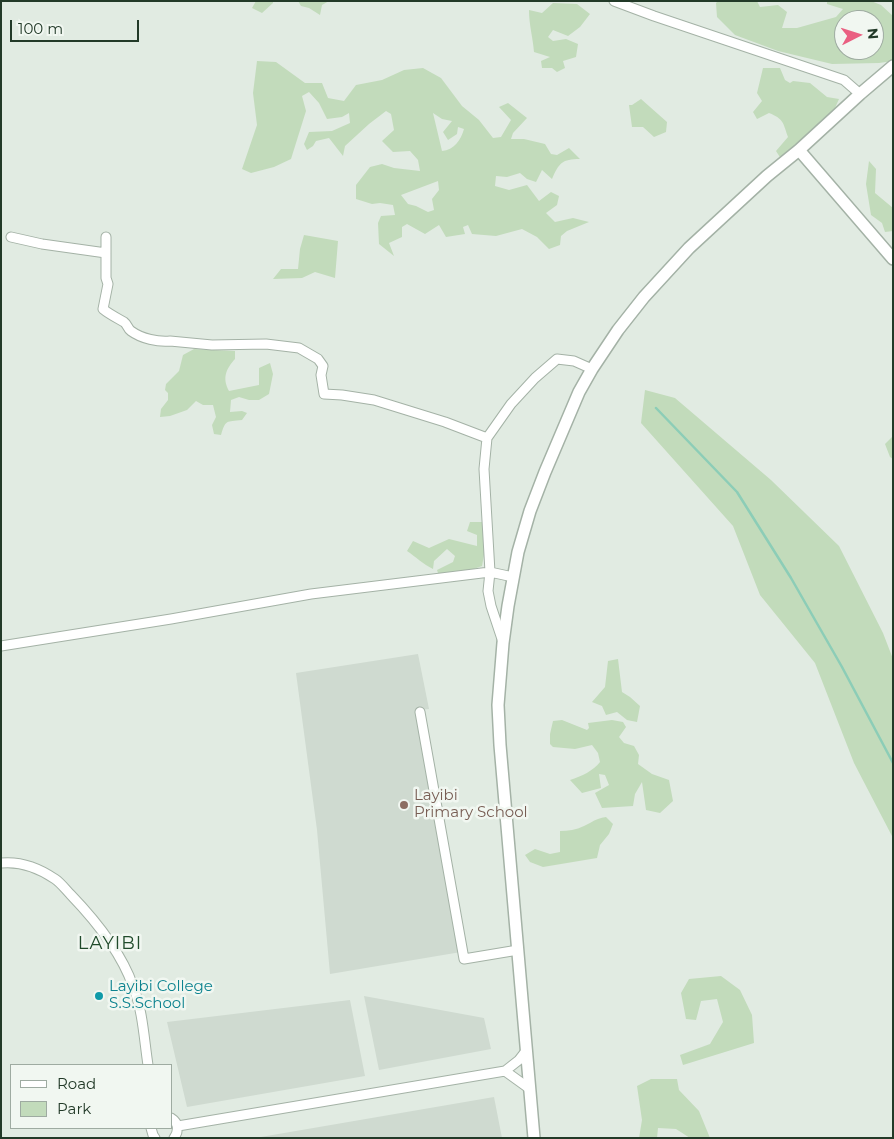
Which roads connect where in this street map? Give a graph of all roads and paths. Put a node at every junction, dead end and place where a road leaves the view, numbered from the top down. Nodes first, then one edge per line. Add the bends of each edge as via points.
1 (614, 1) edge
2 (893, 66) edge
3 (860, 94) junction
4 (799, 150) junction
5 (11, 237) dead end
6 (106, 237) dead end
7 (106, 253) junction
8 (893, 259) edge
9 (592, 369) junction
10 (487, 438) junction
11 (490, 572) junction
12 (513, 577) junction
13 (503, 643) junction
14 (1, 646) edge
15 (420, 712) dead end
16 (1, 863) edge
17 (518, 950) junction
18 (526, 1051) junction
19 (148, 1064) edge
20 (505, 1071) junction
21 (530, 1089) junction
22 (172, 1118) edge
23 (178, 1126) junction
24 (174, 1138) edge
25 (534, 1138) edge

1 - 3 street via 844,80
2 - 3 street
3 - 4 street
4 - 8 street
4 - 9 street via 688,248 644,297
5 - 7 street
6 - 7 street
7 - 10 street via 108,284 103,309 140,336 164,342 266,344 299,348 318,359 323,366 324,394 374,400
9 - 10 street via 574,360 557,359 511,404
9 - 12 street via 579,392 530,511
10 - 11 street via 484,468
11 - 12 street
11 - 13 street via 488,591
11 - 14 street via 312,594
12 - 13 street
13 - 17 street via 498,705
15 - 17 street via 464,959
16 - 19 street via 25,865 43,871 57,880 93,919 134,987
17 - 18 street
18 - 20 street
18 - 21 street
20 - 21 street
20 - 23 street
21 - 25 street
22 - 23 street
23 - 24 street

